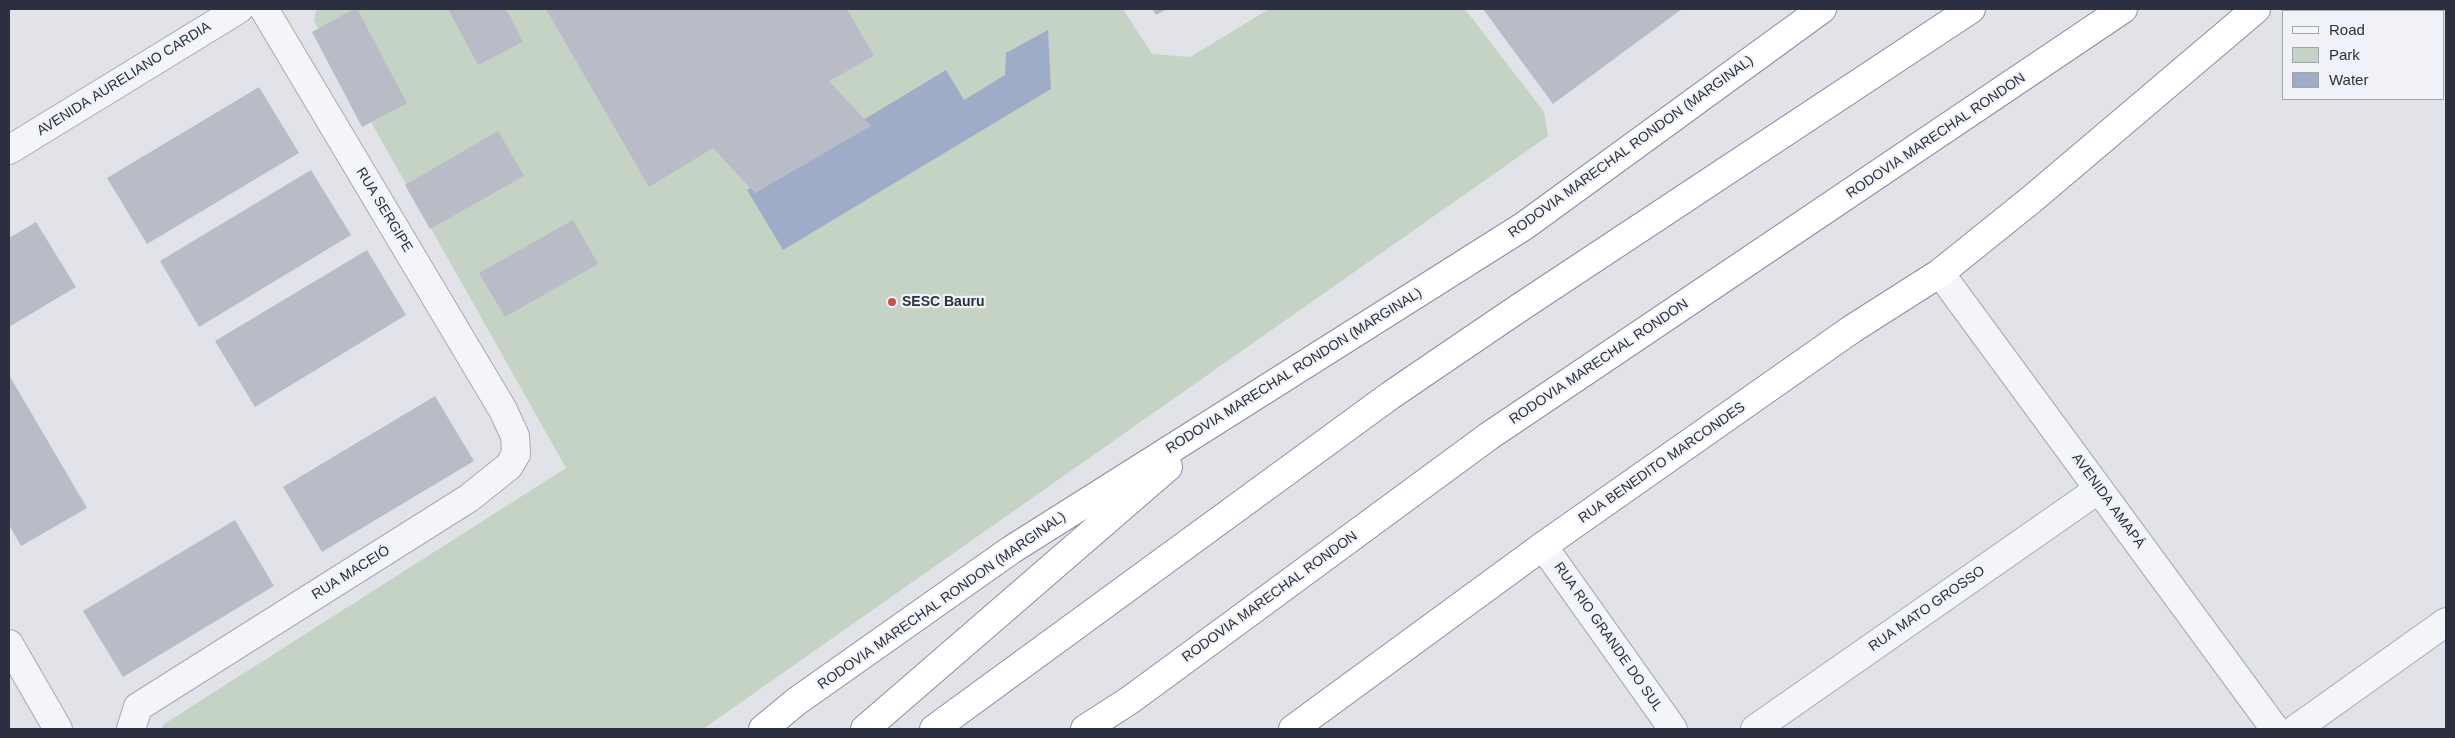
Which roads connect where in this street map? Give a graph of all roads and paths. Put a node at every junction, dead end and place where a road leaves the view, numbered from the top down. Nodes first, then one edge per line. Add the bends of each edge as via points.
1 (239, 9) edge
2 (264, 9) edge
3 (1822, 9) edge
4 (1971, 9) edge
5 (2124, 9) edge
6 (2256, 9) edge
7 (9, 150) edge
8 (1940, 273) junction
9 (1238, 407) junction
10 (503, 410) joint
11 (2100, 489) junction
12 (1543, 546) junction
13 (2446, 622) edge
14 (9, 644) edge
15 (134, 718) edge
16 (58, 729) edge
17 (763, 729) edge
18 (865, 729) edge
19 (934, 729) edge
20 (1085, 729) edge
21 (1293, 729) edge
22 (1673, 729) edge
23 (1755, 729) edge
24 (2275, 729) edge
25 (2296, 729) edge

1 - 7 street, AVENIDA AURELIANO CARDIA
2 - 10 street, RUA SERGIPE
3 - 9 highway, RODOVIA MARECHAL RONDON (MARGINAL) via 1524,226
4 - 19 highway via 1391,395
5 - 20 highway, RODOVIA MARECHAL RONDON via 1490,436 1130,700
6 - 8 highway, RUA BENEDITO MARCONDES
8 - 11 street, AVENIDA AMAPÁ
8 - 12 highway, RUA BENEDITO MARCONDES via 1852,330
9 - 17 highway, RODOVIA MARECHAL RONDON (MARGINAL) via 1012,550
9 - 18 highway
10 - 15 street, RUA MACEIÓ via 515,436 516,454 509,466 470,498
11 - 23 street, RUA MATO GROSSO
11 - 24 street, AVENIDA AMAPÁ
12 - 21 highway, RUA BENEDITO MARCONDES
12 - 22 street, RUA RIO GRANDE DO SUL
13 - 25 street
14 - 16 street

